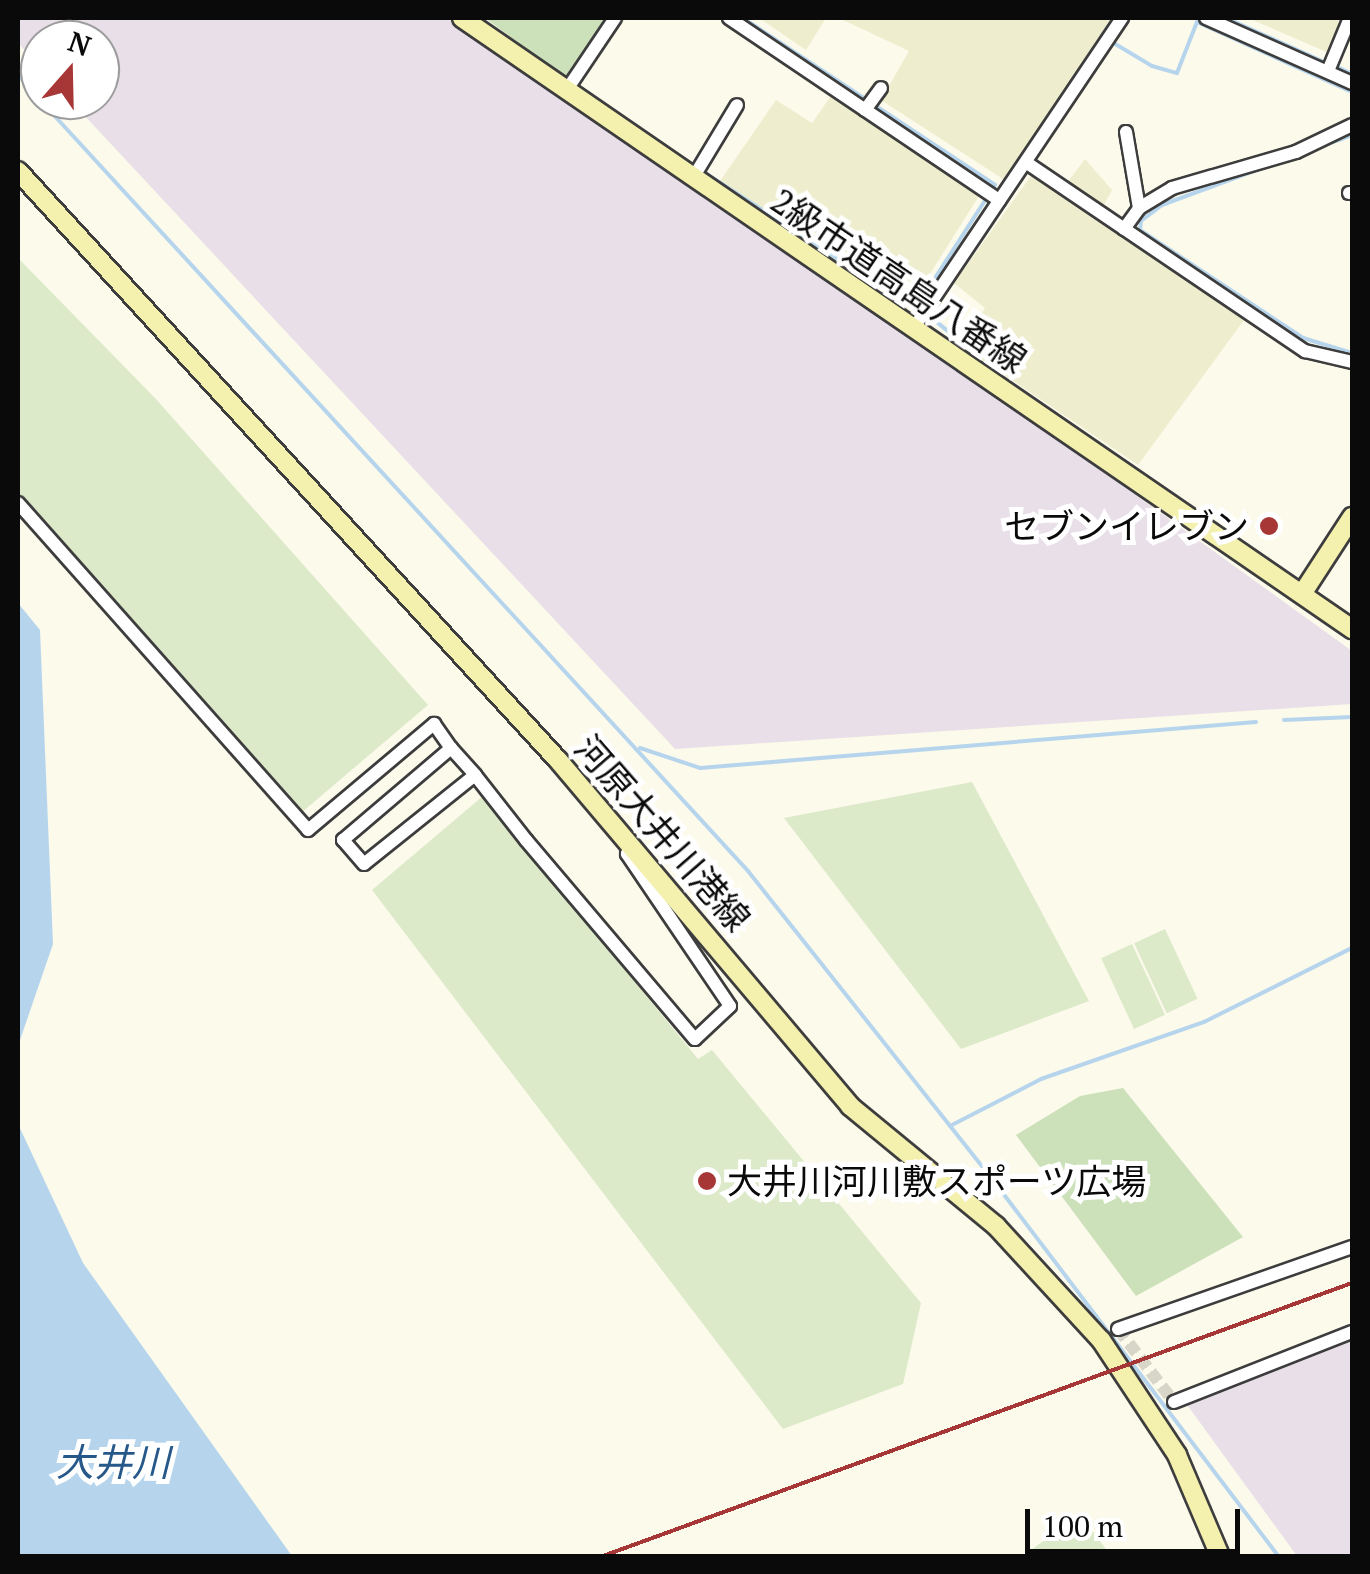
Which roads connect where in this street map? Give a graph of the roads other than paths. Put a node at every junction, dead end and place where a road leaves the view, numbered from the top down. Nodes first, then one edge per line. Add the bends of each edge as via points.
1 (462, 18) edge
2 (615, 18) edge
3 (729, 18) edge
4 (1122, 18) edge
5 (1206, 18) edge
6 (1350, 18) edge
7 (1328, 71) junction
8 (1352, 82) edge
9 (881, 88) dead end
10 (566, 91) junction
11 (737, 105) dead end
12 (866, 110) junction
13 (1352, 124) edge
14 (1126, 132) dead end
15 (1027, 163) junction
16 (18, 172) edge
17 (693, 178) junction
18 (999, 200) junction
19 (1139, 208) junction
20 (1124, 229) junction
21 (914, 330) junction
22 (1352, 362) edge
23 (18, 503) edge
24 (1352, 517) edge
25 (1302, 594) junction
26 (1352, 629) edge
27 (451, 748) junction
28 (474, 774) junction
29 (630, 844) junction
30 (1352, 1247) edge
31 (1118, 1329) dead end
32 (1352, 1332) edge
33 (1174, 1402) dead end
34 (1220, 1556) edge

1 - 10 main road, 2級市道高島八番線
2 - 10 street
3 - 12 street
4 - 15 street
5 - 7 street
6 - 7 street
7 - 8 street
9 - 12 street
10 - 17 main road, 2級市道高島八番線
11 - 17 street
12 - 18 street
13 - 19 street via 1296,152 1172,188
14 - 19 street
15 - 18 street
15 - 20 street
16 - 29 main road, 河原大井川港線
17 - 21 main road, 2級市道高島八番線
18 - 21 street
19 - 20 street
20 - 22 street via 1306,352
21 - 25 main road, 2級市道高島八番線
23 - 27 street via 308,830 434,724
24 - 25 main road
25 - 26 main road, 2級市道高島八番線
27 - 28 street
27 - 28 street via 343,840 364,864
28 - 29 street via 695,1039 730,1006 626,854
29 - 34 main road, 河原大井川港線 via 850,1106 996,1226 1101,1340 1169,1440
30 - 31 street
32 - 33 street

